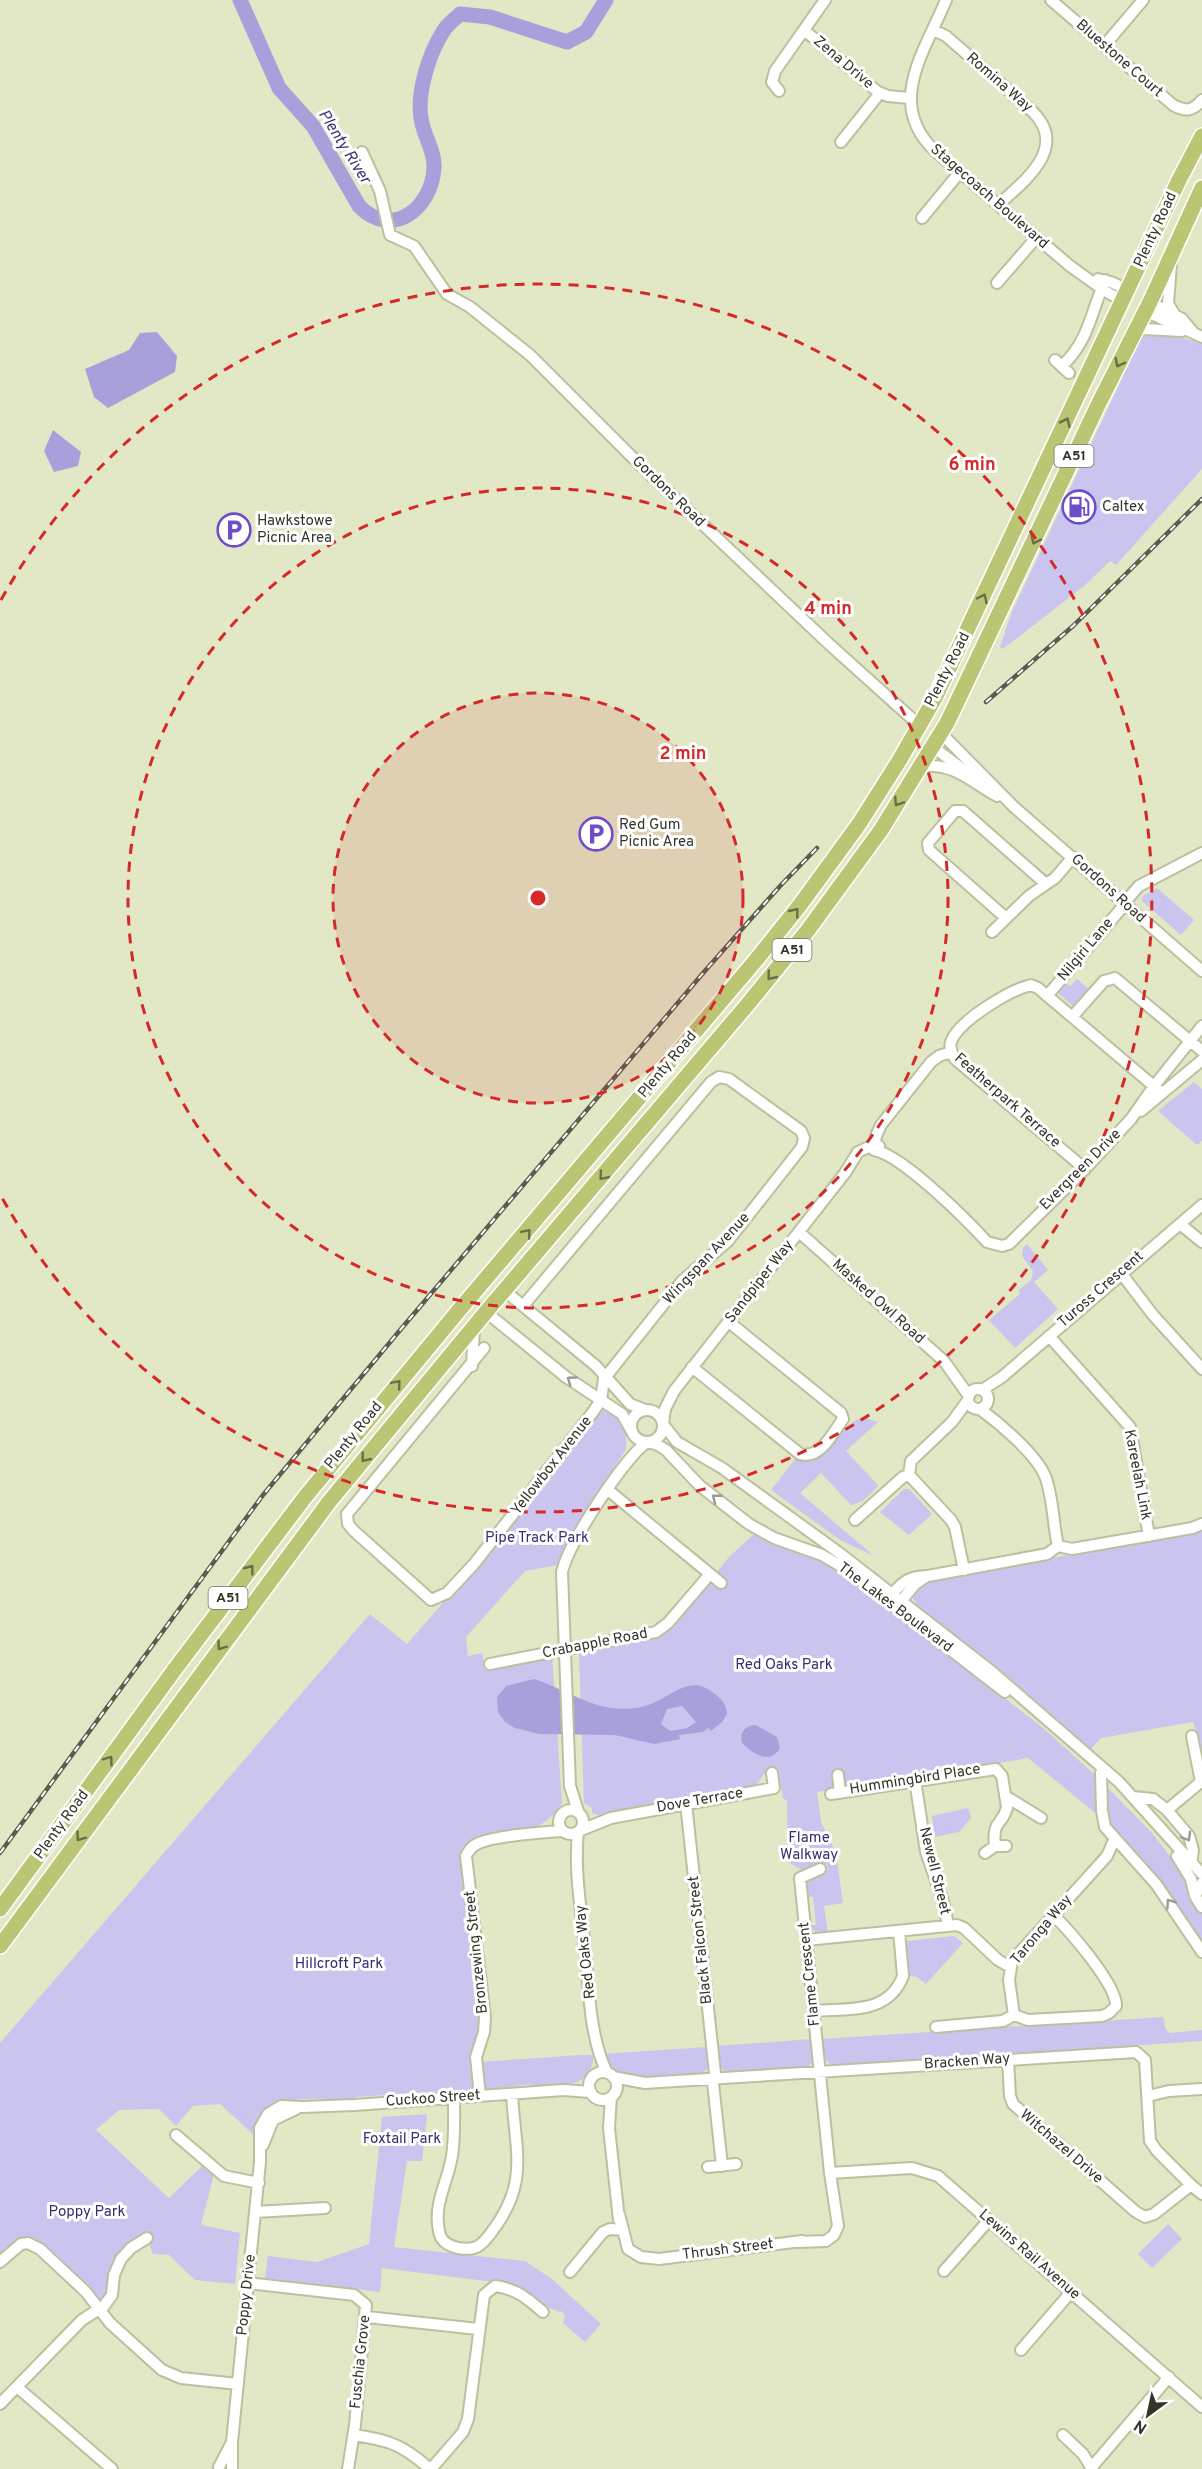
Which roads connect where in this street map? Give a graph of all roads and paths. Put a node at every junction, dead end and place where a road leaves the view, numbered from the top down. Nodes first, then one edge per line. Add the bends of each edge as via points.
1 (825, 0) edge
2 (946, 0) edge
3 (1051, 0) edge
4 (1143, 0) edge
5 (804, 30) junction
6 (932, 32) junction
7 (1104, 46) junction
8 (779, 91) dead end
9 (882, 94) junction
10 (910, 95) junction
11 (1202, 100) edge
12 (1202, 136) edge
13 (841, 142) dead end
14 (362, 152) dead end
15 (960, 172) junction
16 (1202, 188) edge
17 (1001, 207) junction
18 (922, 218) dead end
19 (1036, 238) junction
20 (1171, 255) junction
21 (997, 283) dead end
22 (1103, 285) junction
23 (1125, 295) junction
24 (1148, 306) junction
25 (1175, 315) junction
26 (1135, 332) junction
27 (1193, 332) edge
28 (1062, 366) dead end
29 (919, 725) junction
30 (941, 733) junction
31 (933, 747) junction
32 (921, 766) junction
33 (1010, 804) junction
34 (1202, 853) edge
35 (1074, 857) junction
36 (1046, 884) junction
37 (1124, 903) junction
38 (1006, 918) junction
39 (992, 932) dead end
40 (1202, 971) edge
41 (1047, 996) junction
42 (1072, 1017) junction
43 (1202, 1026) edge
44 (1190, 1041) junction
45 (1202, 1051) edge
46 (951, 1052) junction
47 (1202, 1060) edge
48 (1158, 1090) junction
49 (874, 1147) junction
50 (1085, 1169) junction
51 (1202, 1205) edge
52 (1180, 1224) junction
53 (799, 1232) junction
54 (1202, 1242) edge
55 (1121, 1273) junction
56 (488, 1277) junction
57 (505, 1291) junction
58 (470, 1298) junction
59 (523, 1305) junction
60 (486, 1312) junction
61 (729, 1322) junction
62 (474, 1328) junction
63 (1049, 1336) junction
64 (484, 1348) dead end
65 (472, 1366) junction
66 (692, 1367) junction
67 (1202, 1369) edge
68 (607, 1376) junction
69 (674, 1391) junction
70 (978, 1399) junction
71 (601, 1400) junction
72 (646, 1410) junction
73 (663, 1424) junction
74 (631, 1430) junction
75 (647, 1442) junction
76 (623, 1467) junction
77 (909, 1475) junction
78 (608, 1490) junction
79 (788, 1517) junction
80 (855, 1520) dead end
81 (1202, 1524) edge
82 (1149, 1536) junction
83 (786, 1543) junction
84 (1058, 1546) junction
85 (964, 1570) junction
86 (710, 1574) junction
87 (928, 1576) junction
88 (721, 1583) dead end
89 (890, 1597) junction
90 (899, 1604) junction
91 (566, 1650) junction
92 (490, 1664) dead end
93 (1192, 1736) dead end
94 (1073, 1744) junction
95 (772, 1773) dead end
96 (1101, 1773) junction
97 (838, 1775) dead end
98 (915, 1780) junction
99 (1201, 1782) edge
100 (570, 1786) junction
101 (1005, 1796) junction
102 (1133, 1797) junction
103 (686, 1803) junction
104 (1167, 1810) junction
105 (562, 1814) junction
106 (580, 1814) junction
107 (611, 1818) junction
108 (1041, 1818) dead end
109 (579, 1831) junction
110 (565, 1832) junction
111 (530, 1833) junction
112 (1115, 1838) junction
113 (1125, 1848) junction
114 (985, 1853) dead end
115 (1107, 1856) junction
116 (575, 1858) junction
117 (1191, 1864) junction
118 (820, 1869) dead end
119 (1202, 1874) edge
120 (1202, 1884) edge
121 (1195, 1896) junction
122 (1202, 1908) edge
123 (0, 1909) edge
124 (1053, 1915) junction
125 (948, 1925) junction
126 (899, 1930) junction
127 (806, 1941) junction
128 (0, 1946) edge
129 (1202, 1952) edge
130 (1011, 1964) junction
131 (813, 2011) junction
132 (1014, 2015) junction
133 (936, 2027) dead end
134 (597, 2046) junction
135 (1008, 2059) junction
136 (820, 2071) junction
137 (610, 2075) junction
138 (714, 2078) junction
139 (645, 2083) junction
140 (593, 2087) junction
141 (1202, 2089) edge
142 (1147, 2092) junction
143 (512, 2094) junction
144 (480, 2096) junction
145 (613, 2096) junction
146 (454, 2097) junction
147 (271, 2117) joint
148 (609, 2128) junction
149 (176, 2134) dead end
150 (736, 2164) dead end
151 (722, 2166) junction
152 (708, 2167) dead end
153 (830, 2173) junction
154 (259, 2183) junction
155 (1191, 2185) junction
156 (1202, 2194) edge
157 (325, 2208) dead end
158 (255, 2212) junction
159 (989, 2220) junction
160 (620, 2231) junction
161 (147, 2238) dead end
162 (0, 2262) edge
163 (944, 2271) dead end
164 (570, 2272) dead end
165 (248, 2283) junction
166 (1071, 2292) junction
167 (99, 2310) junction
168 (543, 2312) dead end
169 (367, 2317) junction
170 (478, 2330) junction
171 (1021, 2350) dead end
172 (1168, 2378) junction
173 (238, 2384) junction
174 (17, 2386) junction
175 (0, 2404) edge
176 (1202, 2407) edge
177 (354, 2435) junction
178 (1063, 2435) dead end
179 (224, 2468) edge
180 (1091, 2468) edge
181 (112, 2469) edge
182 (348, 2469) edge
183 (430, 2469) edge

1 - 5 street
2 - 6 street
3 - 7 street, Bluestone Court
4 - 7 street
5 - 8 street via 773,77 772,83
5 - 9 street, Zena Drive
6 - 10 street via 912,80
6 - 17 street, Romina Way via 949,40 1044,125 1048,139 1045,153
7 - 11 street, Bluestone Court via 1173,105 1191,110
9 - 10 street, Zena Drive
9 - 13 street
10 - 15 street, Stagecoach Boulevard via 922,138
12 - 23 highway, Plenty Road / A51
14 - 29 street, Gordons Road via 382,201 390,235 414,246 447,294 470,307 530,356 829,644
15 - 17 street, Stagecoach Boulevard
15 - 18 street
16 - 20 highway, Plenty Road / A51
17 - 19 street, Stagecoach Boulevard
19 - 21 street
19 - 22 street, Stagecoach Boulevard
20 - 24 highway, Plenty Road / A51
20 - 25 street via 1168,300
22 - 23 street, Stagecoach Boulevard
22 - 28 street via 1079,346
23 - 24 highway
29 -> 23 highway, Plenty Road / A51 via 965,638
24 - 25 street
24 - 26 highway, Plenty Road / A51
24 - 27 street
25 - 27 street
26 - 27 street
26 -> 30 highway, Plenty Road / A51
29 - 30 highway, Gordons Road
29 - 31 highway
56 -> 29 highway, Plenty Road / A51 via 800,905 859,824
30 - 31 highway, Plenty Road / A51
30 - 33 street, Gordons Road
31 - 32 highway, Plenty Road / A51
31 - 33 street, Gordons Road
32 - 33 street via 951,768
32 -> 57 highway, Plenty Road / A51 via 881,830 808,930
33 - 35 street, Gordons Road
34 - 37 street, Nilgiri Lane via 1139,886
35 - 36 street
35 - 37 street, Gordons Road
36 - 38 street
36 - 38 street via 963,811 955,811 928,843 929,850
37 - 40 street, Gordons Road
37 - 41 street, Nilgiri Lane
38 - 39 street
41 - 42 street, Featherpark Terrace
41 - 46 street, Featherpark Terrace via 1030,985 998,1001 957,1033 951,1042
42 - 44 street via 1104,981 1115,978
42 - 48 street, Featherpark Terrace
43 - 44 street, Evergreen Drive
44 - 45 street
44 - 48 street, Evergreen Drive
46 - 49 street via 931,1062 881,1125
46 - 50 street, Featherpark Terrace
47 - 48 street, Evergreen Drive
48 - 50 street, Evergreen Drive
49 - 50 street, Evergreen Drive via 894,1154 973,1227 1002,1243
49 - 53 street, Sandpiper Way via 858,1152
51 - 52 street, Tuross Crescent
52 - 54 street
52 - 55 street, Tuross Crescent
53 - 61 street, Sandpiper Way
53 - 70 street, Masked Owl Road via 944,1361
55 - 63 street, Tuross Crescent
55 - 67 street
56 - 57 highway
56 - 58 highway, Plenty Road / A51
57 - 59 street
57 - 60 highway, Plenty Road / A51
58 - 60 highway
123 -> 58 highway, Plenty Road / A51 via 272,1538
59 - 68 street
59 - 68 street, Wingspan Avenue via 711,1082 719,1077 729,1079 801,1131 801,1148 728,1241 682,1281
60 - 62 highway, Plenty Road / A51
71 -> 60 street via 558,1371
61 - 66 street, Sandpiper Way
61 - 66 street via 841,1413 843,1419 827,1442 813,1454 800,1454
62 - 65 street
62 -> 128 highway, Plenty Road / A51 via 329,1502
63 - 70 street, Tuross Crescent
63 - 82 street, Kareelah Link via 1130,1427
64 - 65 street
65 - 71 street, Yellowbox Avenue via 347,1514 354,1531 431,1599 441,1598 459,1582
66 - 69 street, Sandpiper Way
68 - 71 street via 602,1382
68 - 72 street via 630,1404
69 - 72 street, Sandpiper Way
69 - 73 street, Sandpiper Way
70 - 77 street, Tuross Crescent via 911,1461
70 - 84 street, Masked Owl Road via 1046,1478
71 - 74 street via 622,1414
72 - 73 street via 655,1412
72 - 74 street via 635,1414
73 - 75 street via 661,1435
73 - 79 street, The Lakes Boulevard via 677,1442 711,1460
74 - 75 street via 637,1439
74 - 76 street
75 - 76 street
83 -> 75 street, The Lakes Boulevard via 749,1524 700,1486 666,1450
76 - 78 street
77 - 80 street
77 - 85 street via 951,1520
78 - 86 street
78 - 91 street via 580,1534 567,1571
79 - 83 street via 795,1533
79 - 89 street, The Lakes Boulevard
81 - 82 street
82 - 84 street via 1072,1550
83 - 89 street, The Lakes Boulevard via 836,1563
84 - 85 street via 1047,1554
85 - 87 street
86 - 88 street
86 - 91 street, Crabapple Road via 657,1632
87 - 89 street via 909,1578
87 - 90 street via 915,1584
89 - 90 street, The Lakes Boulevard
90 - 94 street, The Lakes Boulevard via 991,1671
91 - 92 street, Crabapple Road
91 - 100 street
93 - 99 street
94 - 96 street, The Lakes Boulevard
94 - 102 street, The Lakes Boulevard
95 - 103 street, Dove Terrace via 774,1788
96 - 112 street via 1104,1823
96 - 121 street, The Lakes Boulevard via 1175,1854 1191,1879
97 - 98 street, Hummingbird Place via 836,1793
98 - 101 street, Hummingbird Place via 994,1768 1002,1776
98 - 125 street, Newell Street via 926,1852
99 - 104 street
100 - 105 street
100 - 106 street
101 - 108 street
101 - 114 street via 1006,1812 995,1827 1000,1846
102 - 104 street, The Lakes Boulevard via 1153,1799
102 - 117 street, The Lakes Boulevard
103 - 107 street, Dove Terrace
103 - 138 street, Black Falcon Street
104 -> 117 street, The Lakes Boulevard via 1189,1836
105 - 106 street via 571,1809
105 - 110 street via 559,1825
105 - 111 street
106 - 107 street, Dove Terrace
106 - 109 street via 584,1824
107 - 109 street, Dove Terrace
109 - 110 street
109 - 116 street, Red Oaks Way
110 - 111 street
110 - 116 street, Red Oaks Way
111 - 144 street, Bronzewing Street via 478,1847 466,1856 485,2018 476,2057
112 - 113 street
112 - 115 street, Taronga Way
113 - 115 street, Taronga Way
129 -> 113 street via 1162,1892
115 - 124 street, Taronga Way
116 - 134 street, Red Oaks Way
117 - 119 street, The Lakes Boulevard
118 - 127 street, Flame Crescent via 797,1874
120 - 121 street
121 - 122 street, The Lakes Boulevard
124 - 130 street, Taronga Way
124 - 132 street via 1094,1964 1115,1996 1116,2006 1102,2016 1028,2020
125 - 126 street
125 - 130 street via 964,1928 993,1954
126 - 127 street
126 - 131 street via 903,1976 886,1999 872,2007
127 - 131 street, Flame Crescent
130 - 132 street, Taronga Way
131 - 136 street, Flame Crescent
132 - 133 street via 1003,2021
134 - 137 street, Red Oaks Way
134 - 140 street, Red Oaks Way
135 - 136 street, Bracken Way
135 - 142 street, Bracken Way via 1136,2052 1145,2060
135 - 155 street, Witchazel Drive via 1013,2104 1136,2212 1145,2217 1154,2214
136 - 138 street, Bracken Way
136 - 153 street, Thrush Street
137 - 139 street, Bracken Way
137 - 140 street, Bracken Way
137 - 145 street, Red Oaks Way via 616,2085
138 - 139 street, Bracken Way
138 - 151 street, Black Falcon Street
139 - 145 street, Bracken Way
140 - 143 street, Cuckoo Street
140 - 145 street, Bracken Way via 604,2100
140 - 148 street
141 - 142 street
142 - 155 street, Bracken Way via 1152,2144
143 - 144 street, Cuckoo Street
143 - 146 street via 517,2184 501,2220 475,2249 450,2245 442,2240 438,2229 439,2200 453,2152
144 - 146 street, Cuckoo Street
145 - 148 street, Red Oaks Way
146 - 147 street, Cuckoo Street via 302,2107
147 - 154 street, Poppy Drive via 261,2149
148 - 160 street
149 - 154 street via 224,2176
150 - 151 street
151 - 152 street
153 - 159 street, Lewins Rail Avenue via 924,2170 943,2180
153 - 160 street, Thrush Street via 838,2218 834,2235 821,2242 659,2259 631,2252
154 - 158 street, Poppy Drive
155 - 156 street, Bracken Way
157 - 158 street
158 - 165 street, Poppy Drive
159 - 163 street
159 - 166 street, Lewins Rail Avenue
160 - 164 street via 592,2247
161 - 167 street via 121,2259 112,2295
162 - 167 street via 21,2244 33,2245 86,2292
165 - 169 street, Fuschia Grove via 354,2295 366,2305
165 - 173 street, Poppy Drive
166 - 171 street
166 - 172 street, Lewins Rail Avenue
167 - 173 street via 169,2374
167 - 174 street via 82,2320
168 - 170 street via 519,2292 495,2286 482,2298
169 - 170 street
169 - 177 street, Fuschia Grove
170 - 183 street via 466,2426
172 - 176 street, Lewins Rail Avenue
172 - 180 street
173 - 179 street, Poppy Drive via 232,2442
174 - 175 street
174 - 181 street
177 - 182 street, Fuschia Grove
177 - 183 street via 394,2443
178 - 180 street

